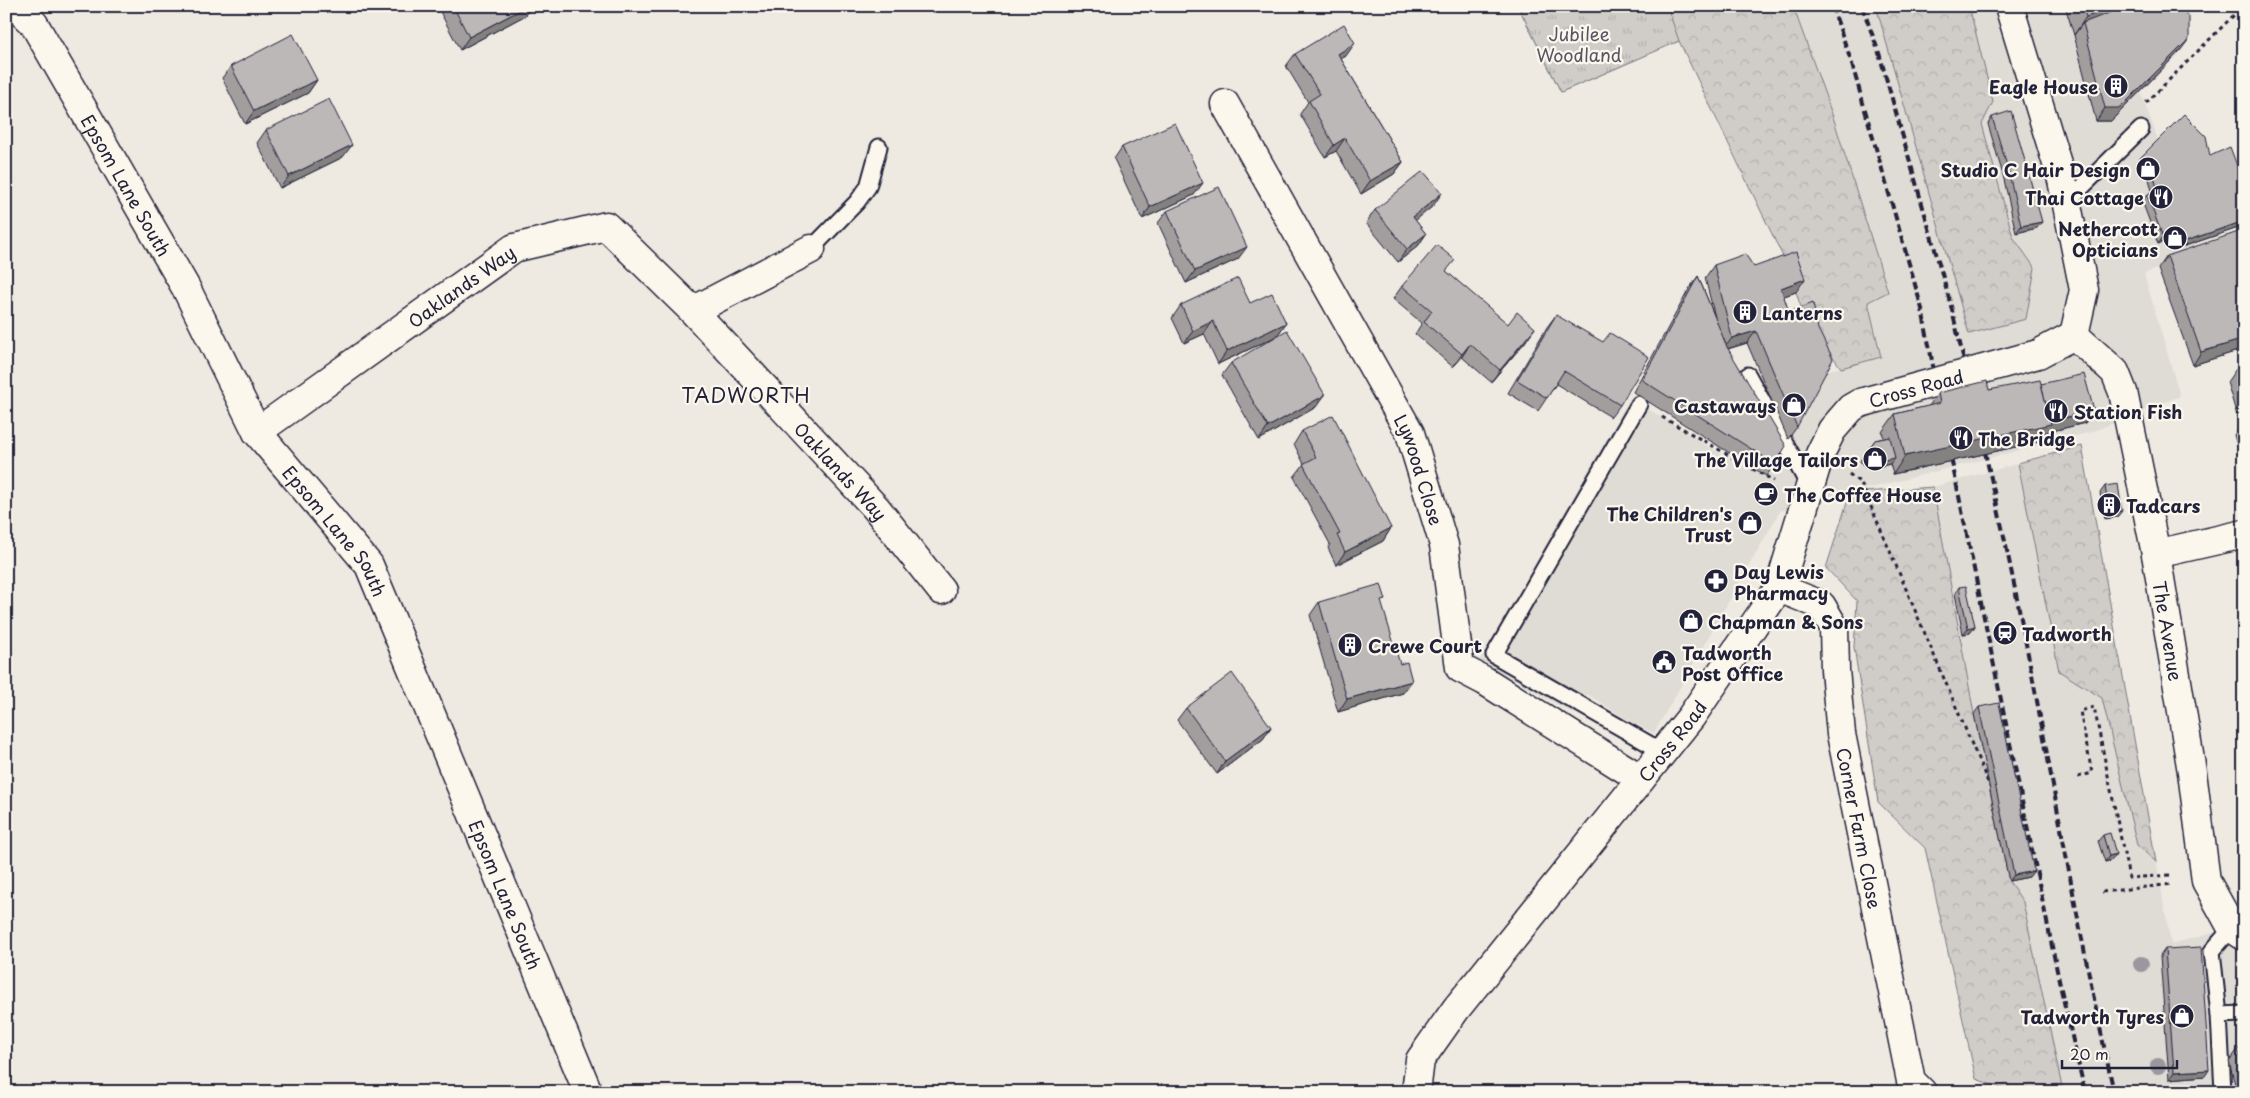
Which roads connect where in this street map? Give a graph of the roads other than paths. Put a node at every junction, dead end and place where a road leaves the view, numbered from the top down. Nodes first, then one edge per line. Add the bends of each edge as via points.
1 (15, 6) edge
2 (2010, 6) edge
3 (1225, 104) dead end
4 (2141, 129) dead end
5 (879, 146) dead end
6 (2067, 202) junction
7 (811, 249) joint
8 (694, 311) junction
9 (2074, 335) junction
10 (1748, 375) dead end
11 (1639, 404) dead end
12 (256, 432) junction
13 (1809, 495) junction
14 (2244, 534) edge
15 (2156, 554) junction
16 (1779, 588) junction
17 (941, 590) dead end
18 (1663, 752) junction
19 (1640, 779) junction
20 (2238, 932) edge
21 (2244, 1014) edge
22 (2220, 1016) junction
23 (588, 1092) edge
24 (1416, 1092) edge
25 (1922, 1092) edge
26 (2222, 1092) edge

1 - 12 street, Epsom Lane South via 34,24 186,288
2 - 6 street
3 - 19 street, Lywood Close via 1410,433 1444,545 1460,668
4 - 6 lane
5 - 7 lane via 868,186 857,202
6 - 9 street via 2084,290
7 - 8 street
8 - 12 street, Oaklands Way via 606,226 514,248
8 - 17 street, Oaklands Way via 876,508
9 - 13 street, Cross Road, bridge via 2038,354 1860,402 1832,430 1820,454
9 - 15 street, The Avenue via 2115,372 2123,392
10 - 13 lane
11 - 18 lane via 1494,655
12 - 23 street, Epsom Lane South via 369,565
13 - 16 street, Cross Road
14 - 15 street
15 - 20 street, The Avenue via 2192,772 2205,876
16 - 18 street, Cross Road via 1691,717
16 - 25 street, Corner Farm Close via 1821,605 1834,627 1834,670 1841,734 1911,1081
18 - 19 street, Cross Road
19 - 24 street, Cross Road via 1420,1060
20 - 22 lane via 2212,952
21 - 22 lane
22 - 26 lane

